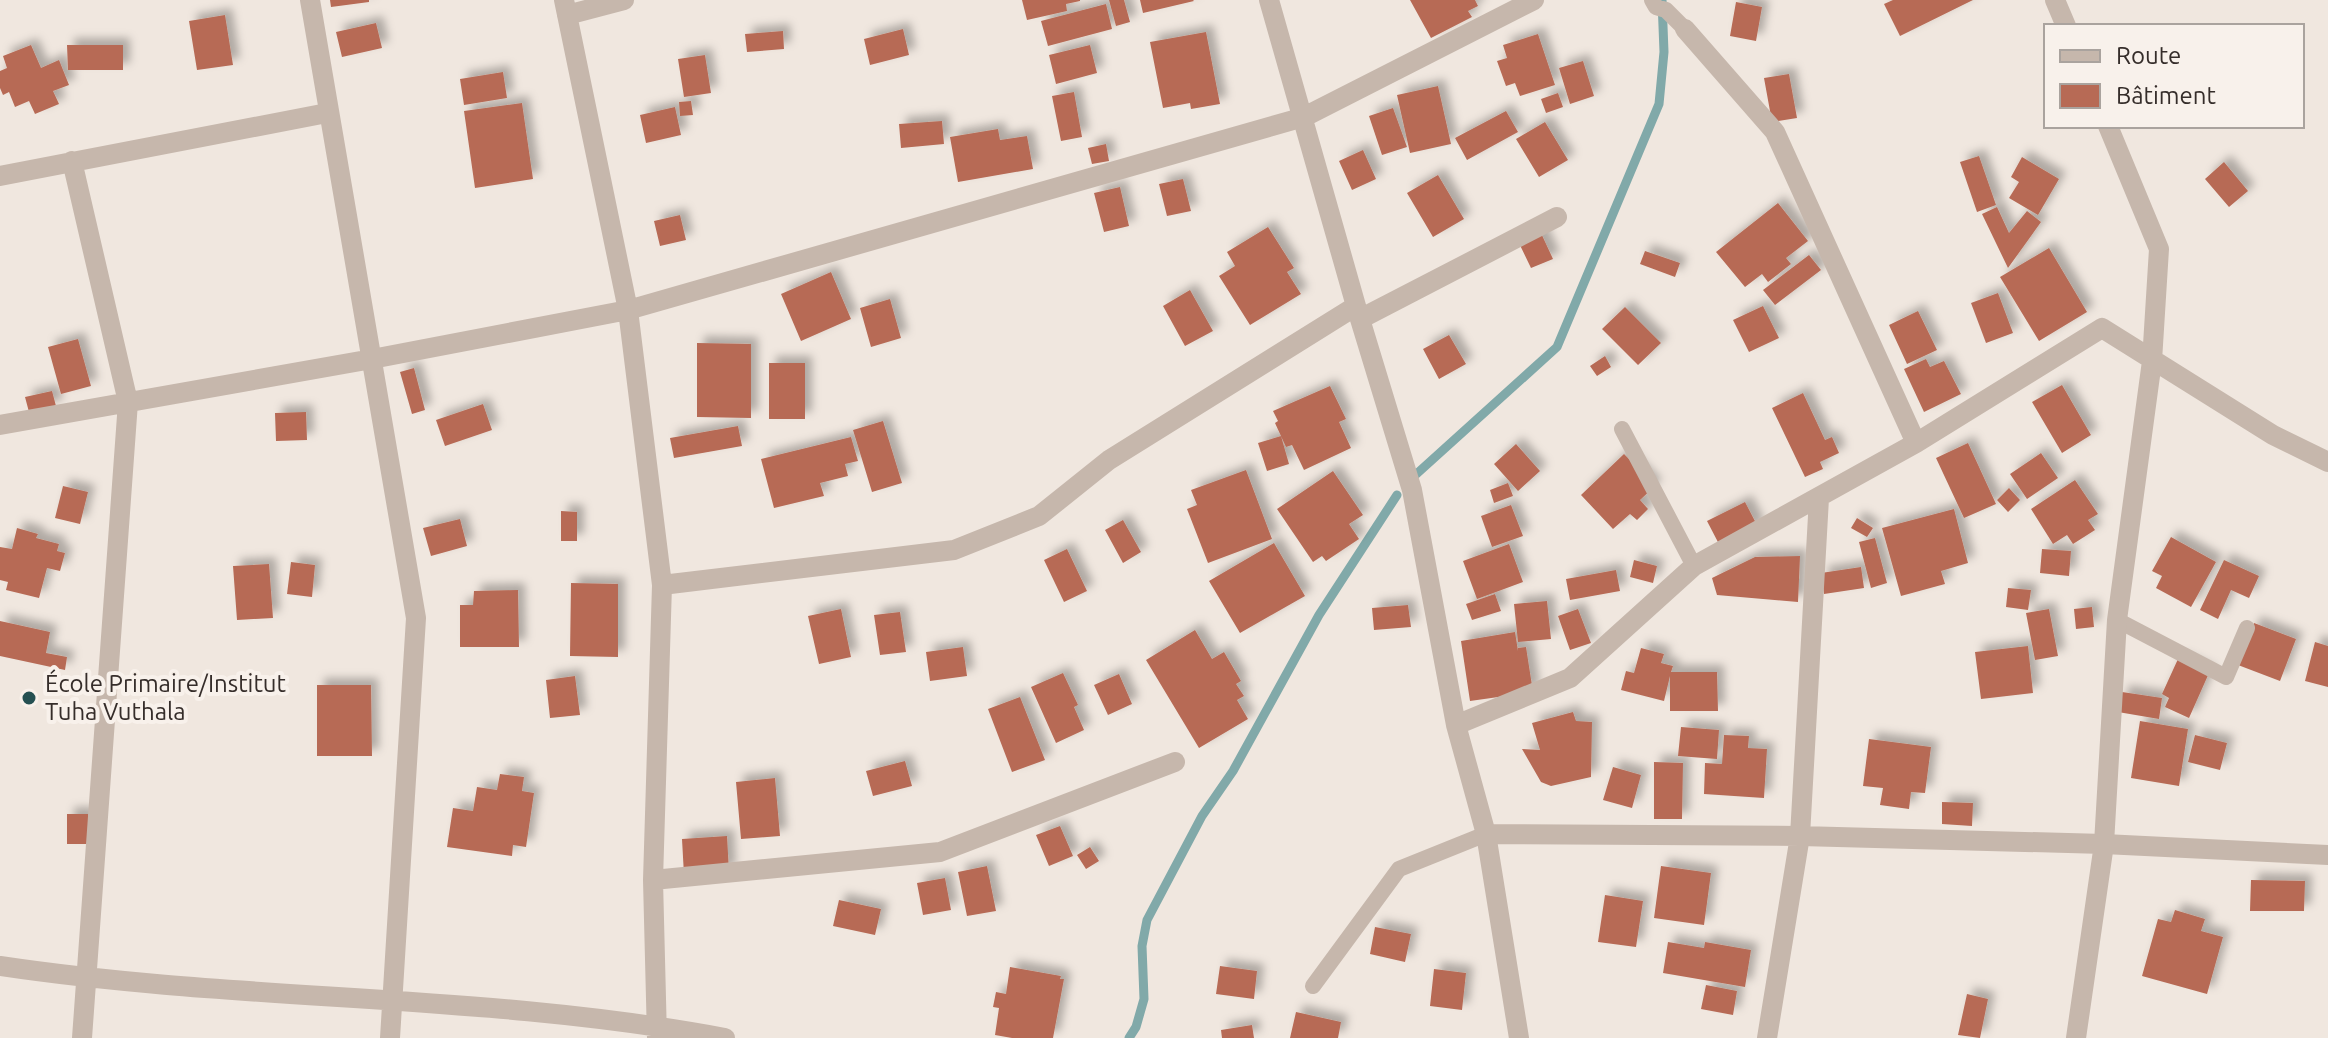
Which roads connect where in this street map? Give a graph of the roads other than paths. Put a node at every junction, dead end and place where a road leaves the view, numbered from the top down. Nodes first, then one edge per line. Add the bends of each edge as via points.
1 (310, 0) edge
2 (624, 0) edge
3 (1269, 0) edge
4 (1534, 0) edge
5 (2055, 0) edge
6 (1658, 6) edge
7 (566, 8) edge
8 (2065, 24) edge
9 (1685, 29) joint
10 (327, 113) junction
11 (1304, 117) junction
12 (2109, 128) edge
13 (72, 161) junction
14 (0, 176) edge
15 (1557, 217) dead end
16 (628, 310) junction
17 (1358, 313) junction
18 (372, 359) junction
19 (2152, 361) junction
20 (128, 402) junction
21 (0, 425) edge
22 (1622, 429) dead end
23 (1916, 443) junction
24 (2328, 462) edge
25 (1819, 498) junction
26 (1694, 566) junction
27 (662, 585) junction
28 (2117, 620) junction
29 (2247, 628) dead end
30 (1456, 725) junction
31 (1175, 762) dead end
32 (1486, 834) junction
33 (1800, 836) junction
34 (2104, 844) junction
35 (2328, 855) edge
36 (653, 880) junction
37 (0, 966) edge
38 (86, 979) junction
39 (1313, 986) dead end
40 (394, 1000) junction
41 (657, 1032) edge
42 (82, 1038) edge
43 (390, 1038) edge
44 (725, 1038) edge
45 (1519, 1038) edge
46 (1767, 1038) edge
47 (2076, 1038) edge

1 - 10 street
2 - 7 street
3 - 11 street
4 - 11 street
5 - 8 street
6 - 9 lane
7 - 16 street
9 - 23 street via 1775,132
10 - 13 street
10 - 18 street
11 - 16 street
11 - 17 street
12 - 19 street via 2159,249
13 - 14 street
13 - 20 street
15 - 17 street
16 - 18 street
16 - 27 street
17 - 27 street via 1109,460 1039,516 954,550
17 - 30 street via 1412,490
18 - 20 street
18 - 40 street via 416,618
19 - 23 street via 2102,328
19 - 24 street
19 - 28 street
20 - 21 street
20 - 38 street
22 - 26 lane
23 - 25 street
25 - 26 street
25 - 33 street
26 - 30 street via 1570,678
27 - 36 street
28 - 29 lane via 2226,677
28 - 34 street
30 - 32 street
31 - 36 street via 940,852
32 - 33 street
32 - 39 lane via 1399,869
32 - 45 street
33 - 34 street
33 - 46 street
34 - 35 street
34 - 47 street
36 - 41 street
37 - 38 street
38 - 40 street
38 - 42 street
40 - 41 street
40 - 43 street
41 - 44 street

